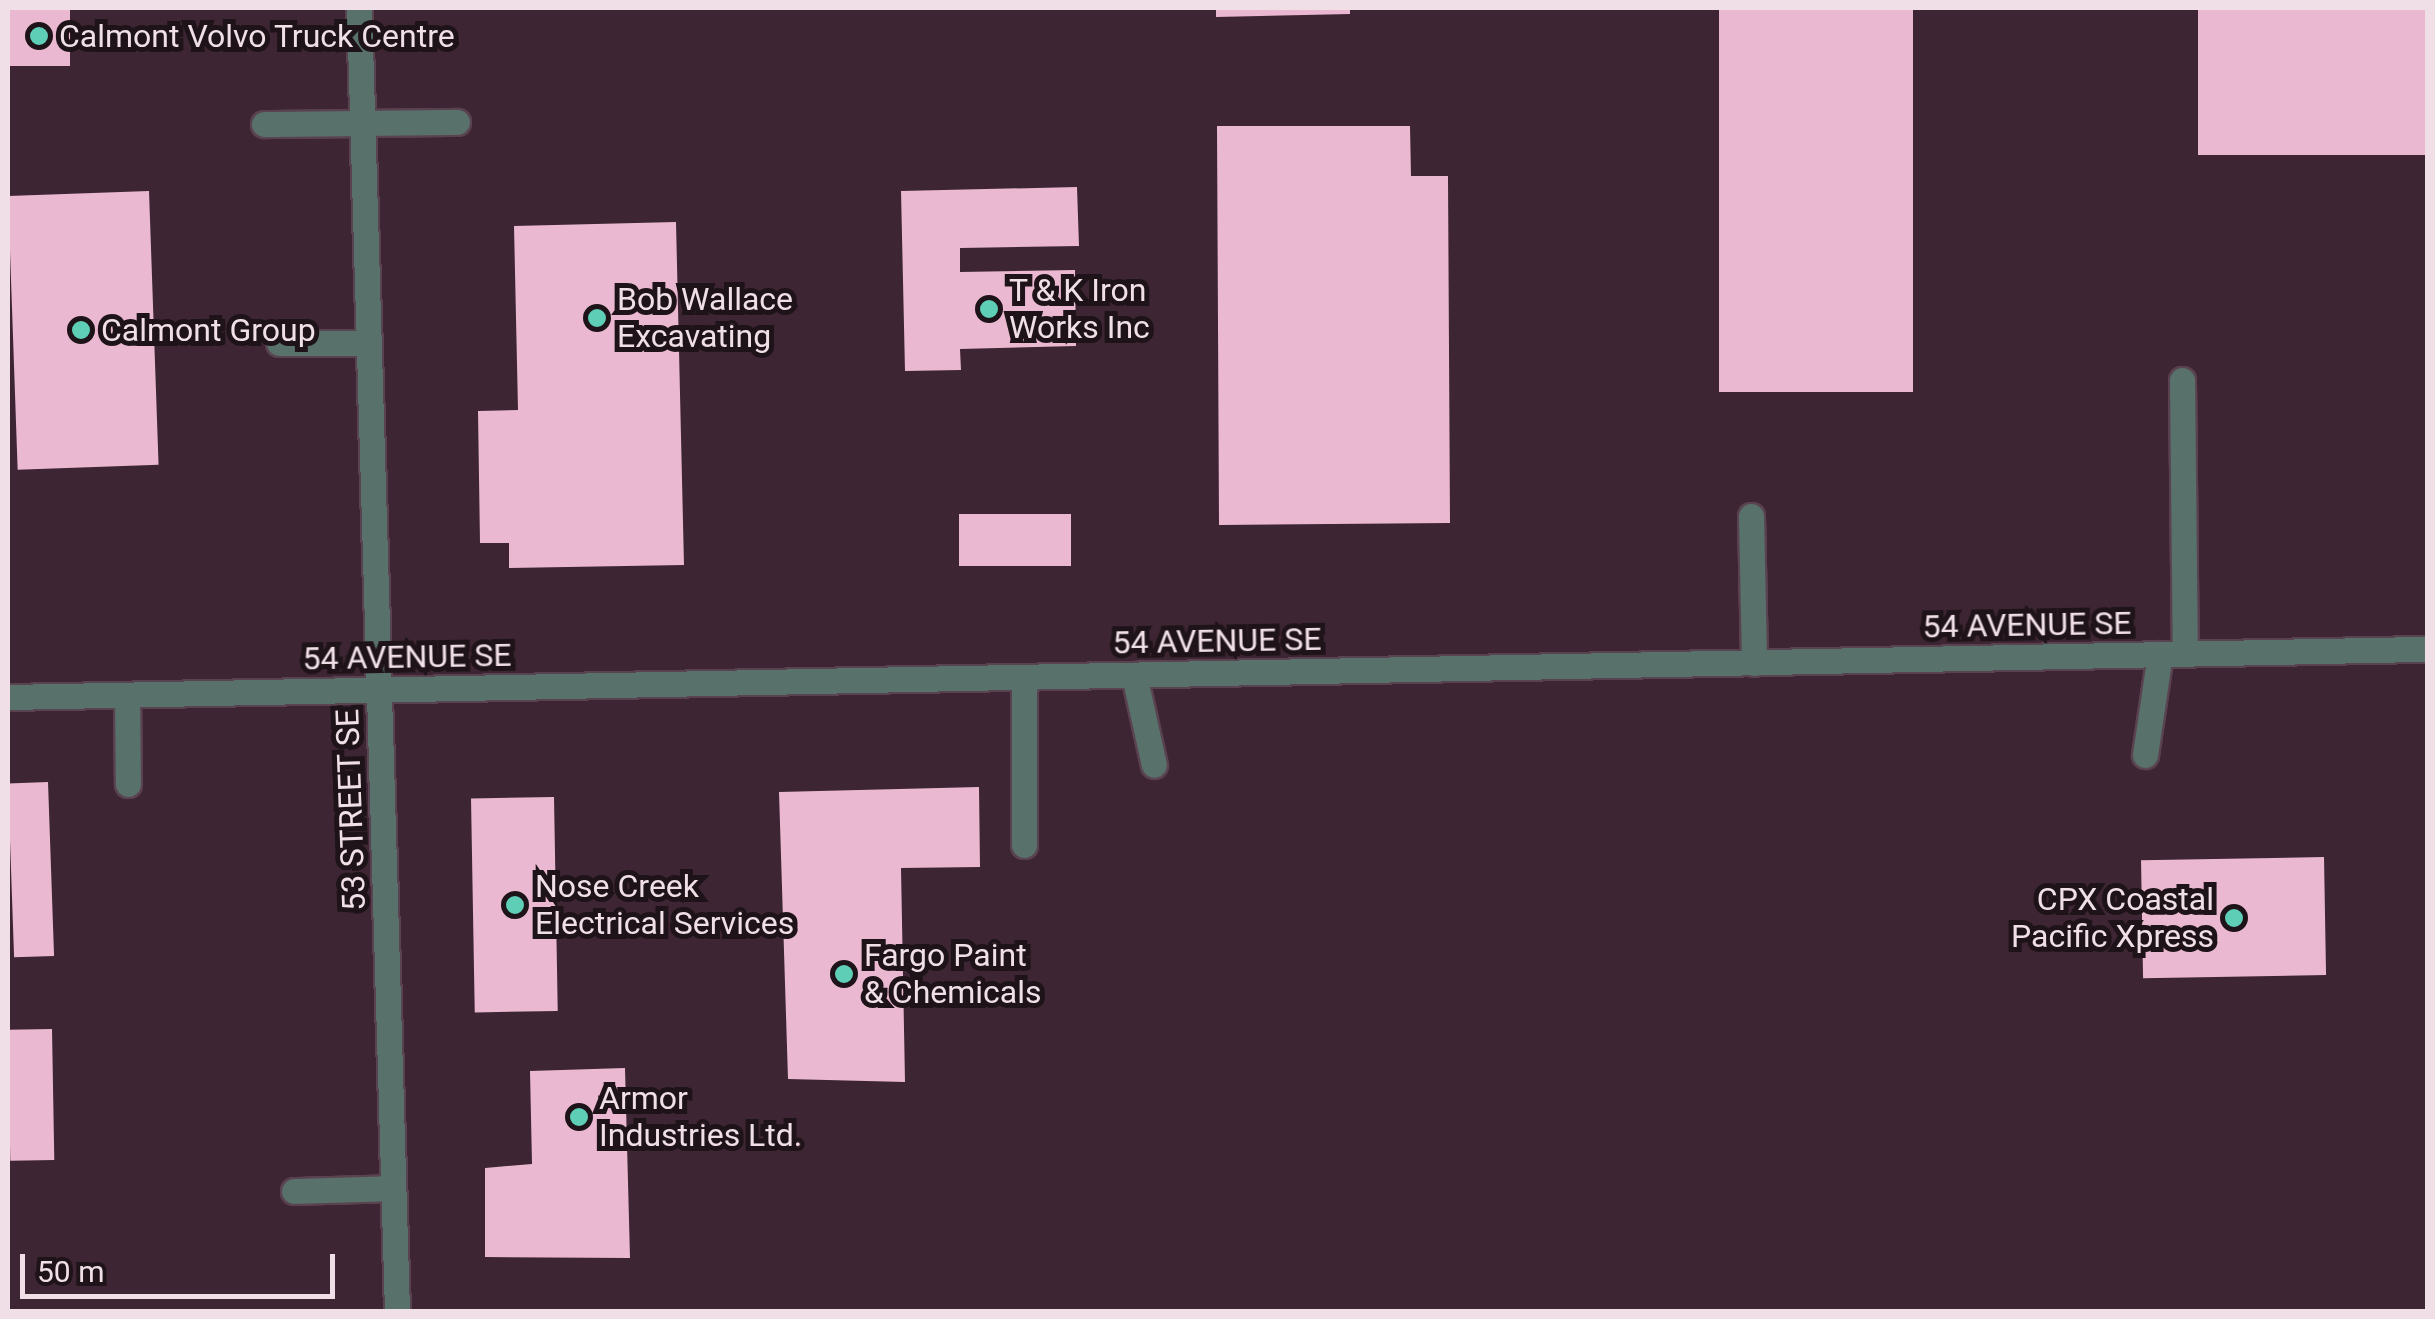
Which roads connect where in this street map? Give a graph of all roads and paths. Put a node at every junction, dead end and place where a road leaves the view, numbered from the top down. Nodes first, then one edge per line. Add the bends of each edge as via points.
1 (359, 8) edge
2 (457, 122) dead end
3 (363, 123) junction
4 (264, 124) dead end
5 (280, 343) dead end
6 (370, 343) junction
7 (2182, 380) dead end
8 (1750, 516) dead end
9 (2428, 649) edge
10 (2172, 654) junction
11 (1754, 663) junction
12 (1134, 675) junction
13 (1024, 677) junction
14 (380, 690) junction
15 (126, 695) junction
16 (8, 697) edge
17 (2145, 755) dead end
18 (1154, 765) dead end
19 (128, 784) dead end
20 (1024, 845) dead end
21 (394, 1188) junction
22 (294, 1191) dead end
23 (397, 1312) edge

1 - 3 street, 53 STREET SE
2 - 3 street
3 - 4 street
3 - 6 street, 53 STREET SE
5 - 6 street
6 - 14 street, 53 STREET SE
7 - 10 street
8 - 11 street
9 - 10 street, 54 AVENUE SE
10 - 11 street, 54 AVENUE SE
10 - 17 street
11 - 12 street, 54 AVENUE SE
12 - 13 street, 54 AVENUE SE
12 - 18 street
13 - 14 street, 54 AVENUE SE
13 - 20 street
14 - 15 street, 54 AVENUE SE
14 - 21 street, 53 STREET SE
15 - 16 street, 54 AVENUE SE
15 - 19 street
21 - 22 street
21 - 23 street, 53 STREET SE

